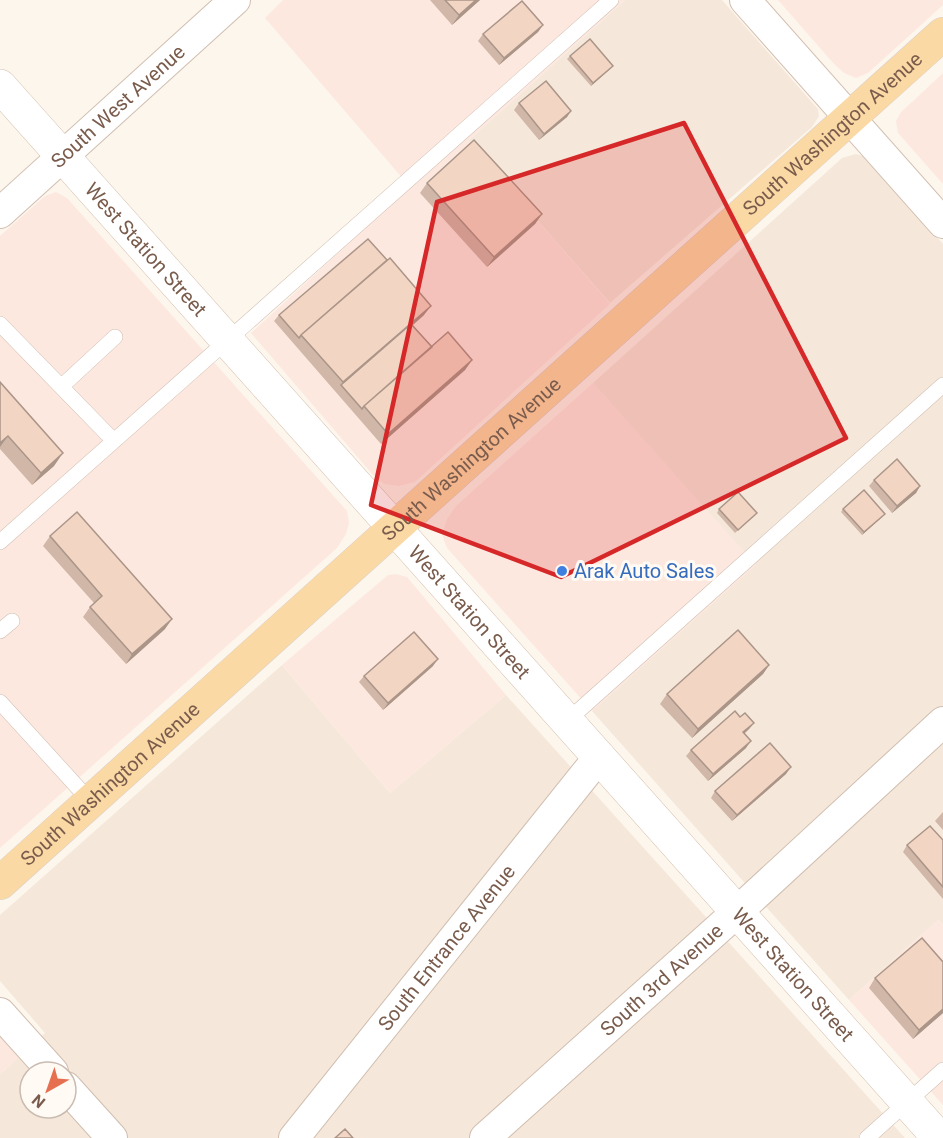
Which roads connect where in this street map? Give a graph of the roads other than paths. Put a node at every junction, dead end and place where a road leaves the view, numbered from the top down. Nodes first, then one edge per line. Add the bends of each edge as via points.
1 (235, 0) edge
2 (612, 0) edge
3 (744, 0) edge
4 (943, 34) edge
5 (0, 86) edge
6 (849, 119) junction
7 (64, 155) junction
8 (0, 213) edge
9 (943, 223) edge
10 (0, 324) edge
11 (115, 337) dead end
12 (227, 339) junction
13 (943, 385) edge
14 (62, 386) junction
15 (114, 441) junction
16 (396, 528) junction
17 (0, 542) edge
18 (0, 702) edge
19 (567, 721) junction
20 (943, 722) edge
21 (599, 757) junction
22 (91, 802) junction
23 (0, 883) edge
24 (737, 912) junction
25 (0, 1013) edge
26 (42, 1060) edge
27 (943, 1070) edge
28 (78, 1102) edge
29 (907, 1102) junction
30 (105, 1136) edge
31 (294, 1138) edge
32 (485, 1138) edge
33 (867, 1138) edge
34 (939, 1138) edge

1 - 7 street, South West Avenue
2 - 12 lane
3 - 6 street
4 - 6 main road, South Washington Avenue
5 - 7 main road, West Station Street
6 - 9 street
6 - 16 main road, South Washington Avenue
7 - 8 street, South West Avenue
7 - 12 main road, West Station Street
10 - 14 lane
11 - 14 lane
12 - 15 lane
12 - 16 main road, West Station Street
13 - 19 lane
14 - 15 lane
15 - 17 lane
16 - 19 main road, West Station Street
16 - 22 main road, South Washington Avenue
18 - 22 lane
19 - 21 main road, West Station Street
20 - 24 street, South 3rd Avenue
21 - 24 main road, West Station Street
21 - 31 street, South Entrance Avenue
22 - 23 main road, South Washington Avenue
24 - 29 main road, West Station Street
24 - 32 street, South 3rd Avenue
25 - 26 street
27 - 29 lane
28 - 30 street
29 - 33 lane
29 - 34 main road, West Station Street

